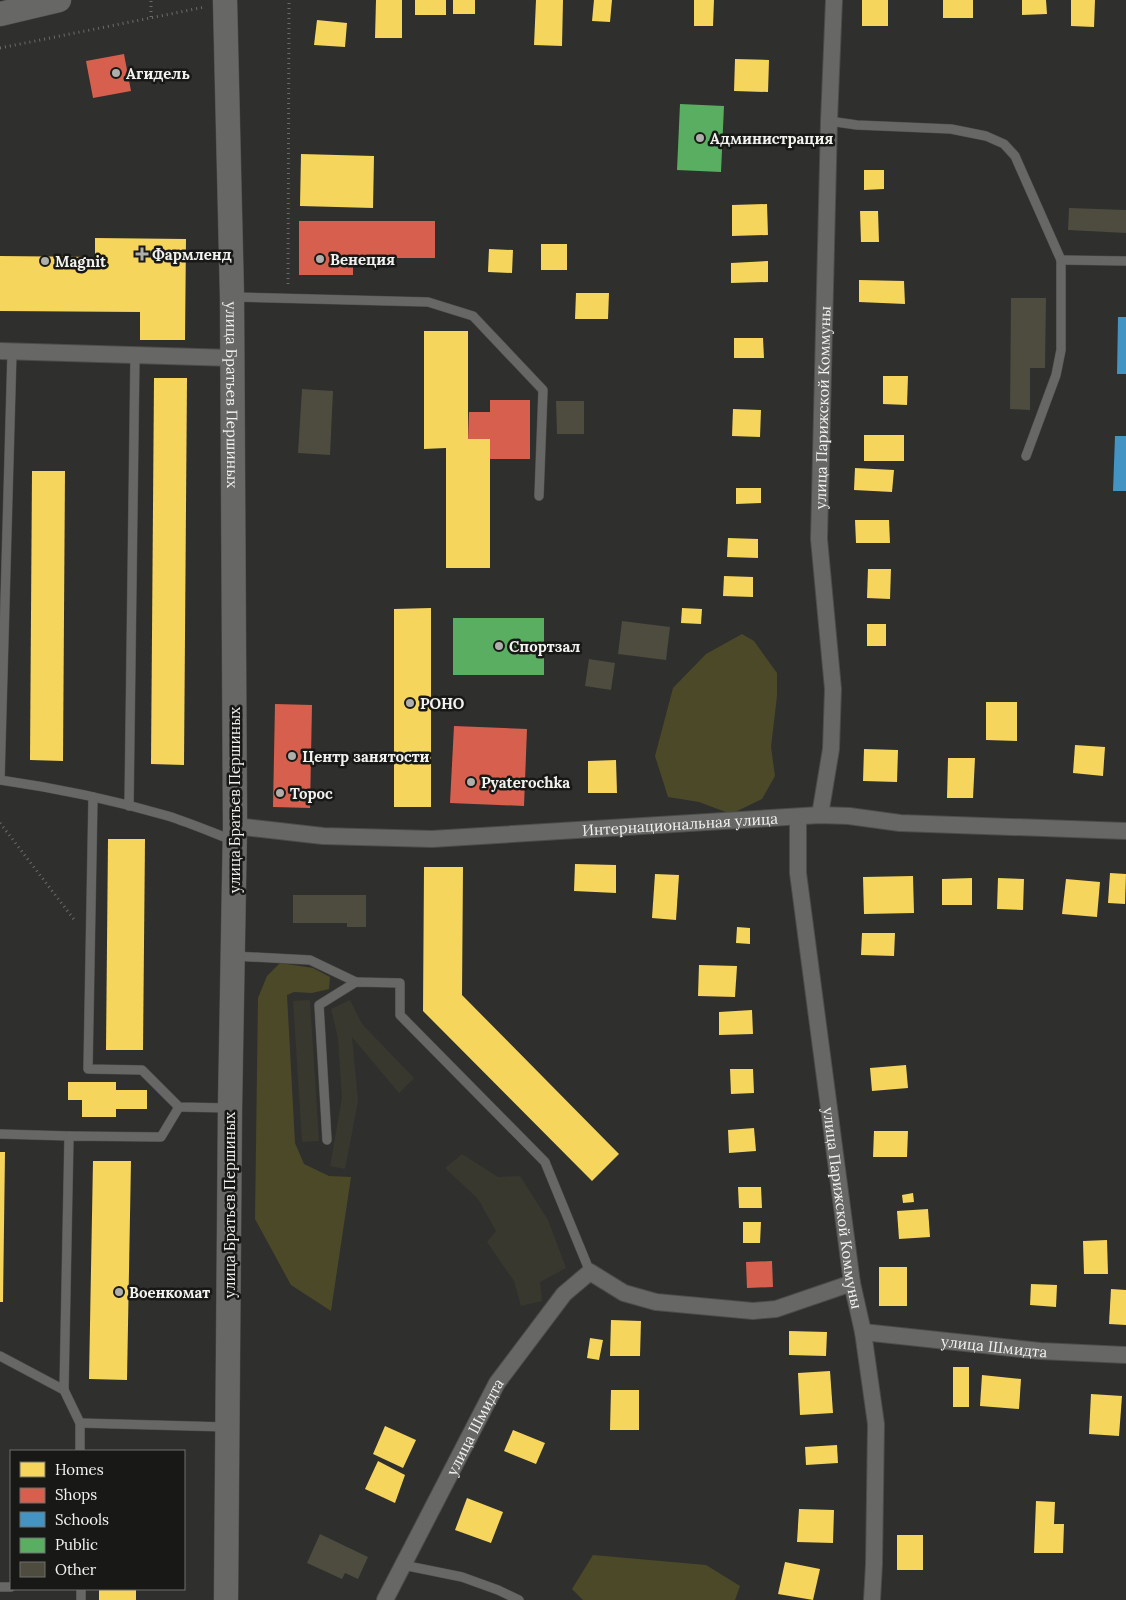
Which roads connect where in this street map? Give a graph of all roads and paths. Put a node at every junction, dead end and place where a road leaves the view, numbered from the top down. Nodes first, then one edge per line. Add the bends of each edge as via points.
1 (60, 0) edge
2 (151, 0) edge
3 (289, 0) edge
4 (834, 0) edge
5 (225, 2) edge
6 (0, 14) edge
7 (151, 17) junction
8 (0, 48) edge
9 (829, 121) junction
10 (1061, 260) junction
11 (1126, 262) edge
12 (232, 297) junction
13 (288, 299) junction
14 (6, 352) edge
15 (135, 355) junction
16 (232, 358) junction
17 (1026, 456) dead end
18 (539, 496) dead end
19 (0, 780) edge
20 (92, 797) junction
21 (129, 806) junction
22 (820, 815) junction
23 (798, 817) junction
24 (0, 823) edge
25 (1126, 831) edge
26 (235, 834) junction
27 (90, 940) junction
28 (233, 956) junction
29 (356, 982) junction
30 (179, 1107) junction
31 (230, 1108) junction
32 (0, 1134) edge
33 (69, 1136) junction
34 (327, 1140) dead end
35 (590, 1272) junction
36 (852, 1283) junction
37 (863, 1332) junction
38 (1126, 1355) edge
39 (0, 1356) edge
40 (64, 1390) junction
41 (80, 1424) junction
42 (228, 1427) junction
43 (80, 1450) edge
44 (403, 1565) junction
45 (226, 1600) edge
46 (386, 1600) edge
47 (519, 1600) edge
48 (872, 1600) edge

1 - 6 street
2 - 7 path
3 - 13 path
4 - 9 street, улица Парижской Коммуны
5 - 7 path
5 - 12 street, улица Братьев Першиных
7 - 8 path
9 - 10 lane via 951,129 986,136 1004,144 1015,156
9 - 22 street, улица Парижской Коммуны via 819,539 833,689 831,749
10 - 11 lane
10 - 17 lane via 1061,350 1056,375
12 - 13 lane
12 - 16 street, улица Братьев Першиных
13 - 18 lane via 428,302 473,316 543,390
14 - 15 street
14 - 19 lane
15 - 16 street
15 - 21 lane
16 - 26 street, улица Братьев Першиных
19 - 20 lane
20 - 21 lane
20 - 27 lane
21 - 26 lane
22 - 23 street, Интернациональная улица
22 - 25 street, Интернациональная улица via 900,823
23 - 26 street, Интернациональная улица via 432,840
23 - 36 street, улица Парижской Коммуны via 798,873
24 - 27 path
26 - 28 street, улица Братьев Першиных
27 - 30 lane via 88,1069 142,1070
28 - 29 lane via 310,960
28 - 31 street, улица Братьев Першиных
29 - 34 lane via 318,1005
29 - 35 lane via 400,983 400,1015 545,1162
30 - 31 lane
30 - 33 lane via 161,1137
31 - 42 street, улица Братьев Першиных
32 - 33 lane
33 - 40 lane
35 - 36 street via 624,1293 656,1302 753,1311 776,1308
35 - 44 street, улица Шмидта via 564,1294 497,1383
36 - 37 street, улица Парижской Коммуны
37 - 38 street, улица Шмидта via 1040,1351
37 - 48 street, улица Парижской Коммуны via 876,1424
39 - 40 lane
40 - 41 lane
41 - 42 lane
41 - 43 lane
42 - 45 street, улица Братьев Першиных
44 - 46 street, улица Шмидта
44 - 47 lane via 462,1577

